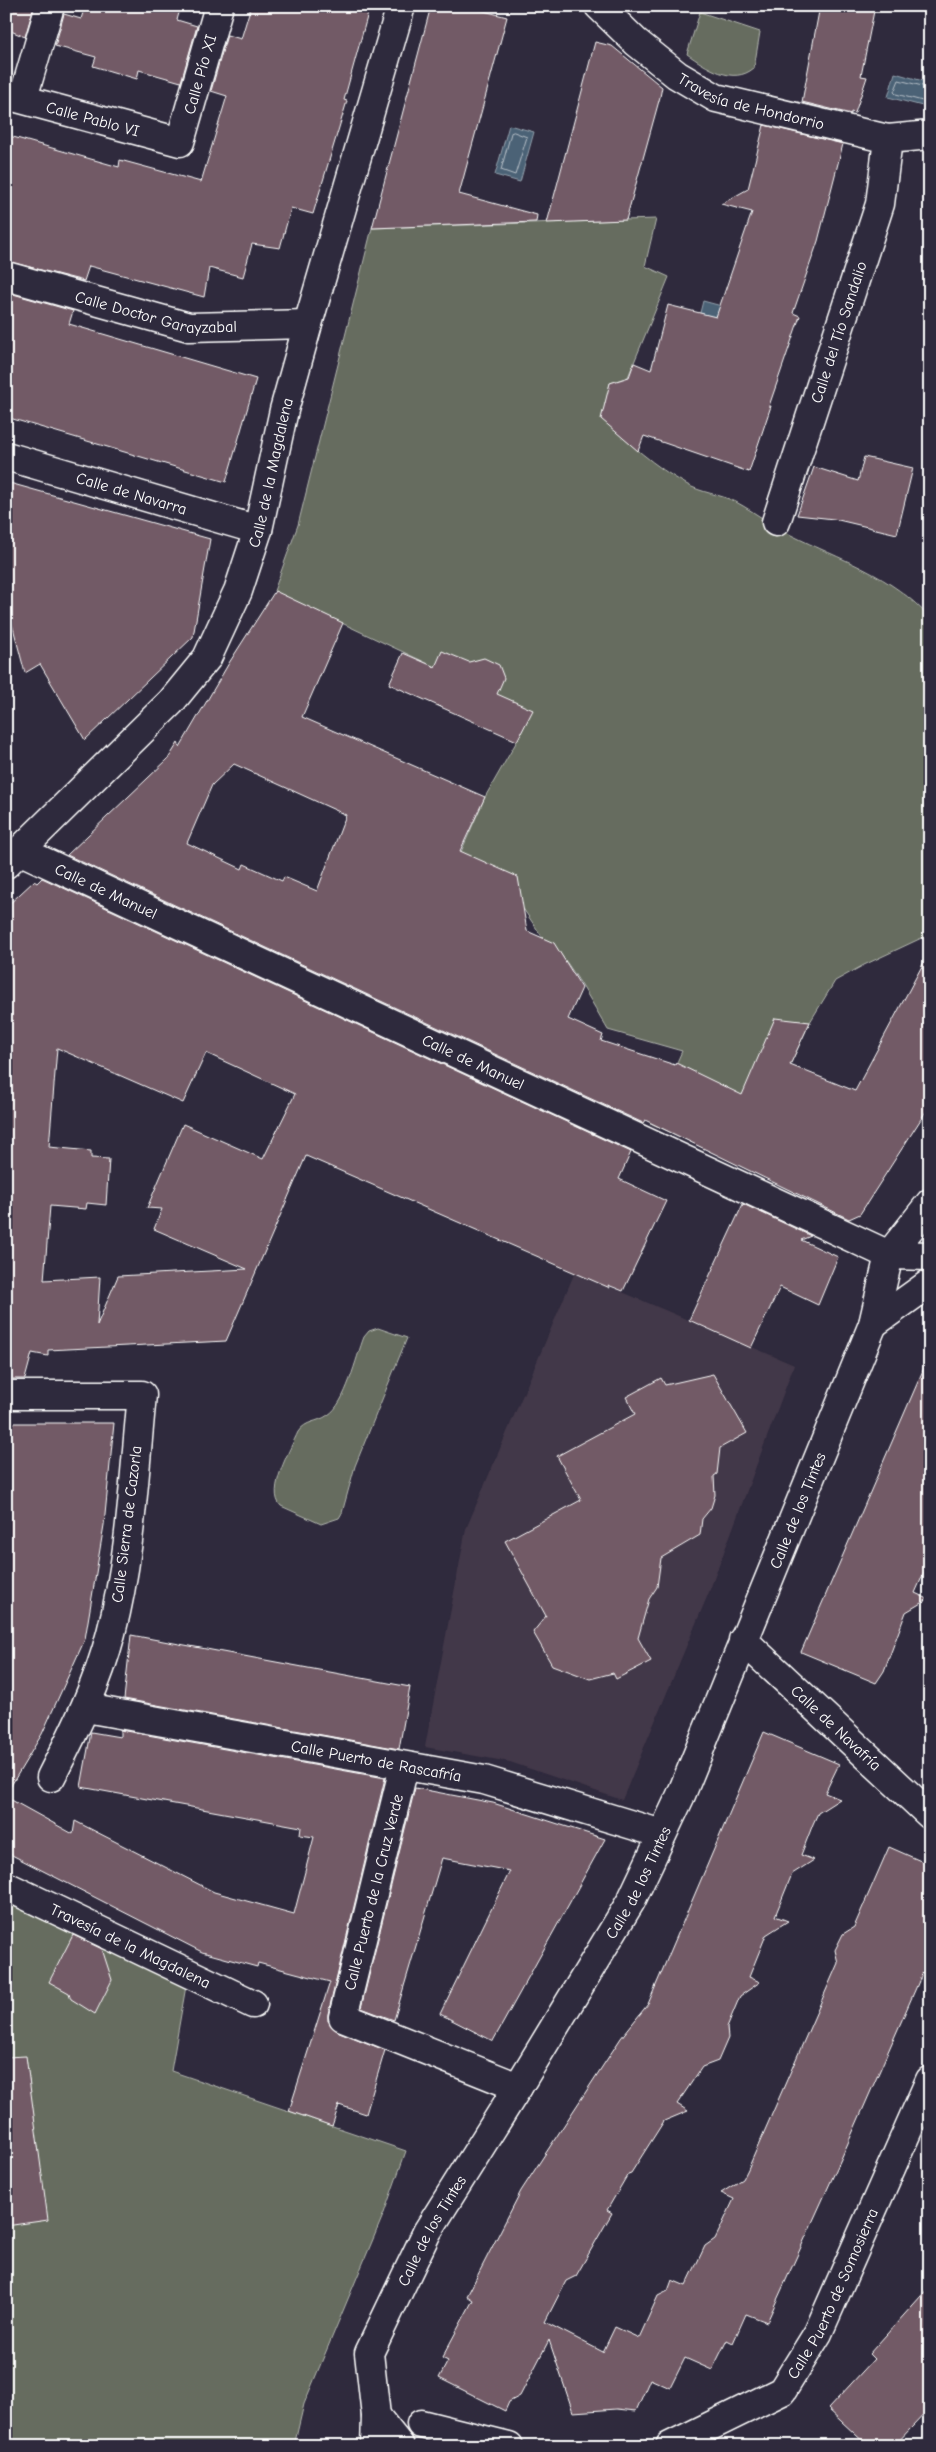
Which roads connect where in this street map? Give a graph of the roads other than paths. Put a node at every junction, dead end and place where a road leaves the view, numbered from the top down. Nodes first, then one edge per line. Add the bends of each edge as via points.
1 (50, 6) edge
2 (219, 6) edge
3 (401, 6) edge
4 (599, 6) edge
5 (15, 96) edge
6 (930, 135) edge
7 (888, 140) junction
8 (180, 142) joint
9 (6, 276) edge
10 (308, 324) junction
11 (6, 456) edge
12 (776, 522) dead end
13 (258, 530) junction
14 (14, 858) edge
15 (930, 1202) edge
16 (889, 1254) junction
17 (930, 1256) edge
18 (930, 1283) edge
19 (873, 1324) junction
20 (6, 1395) edge
21 (743, 1640) junction
22 (86, 1708) junction
23 (404, 1767) junction
24 (51, 1777) dead end
25 (930, 1815) edge
26 (662, 1834) junction
27 (6, 1886) edge
28 (253, 2004) dead end
29 (930, 2080) edge
30 (518, 2087) junction
31 (376, 2416) junction
32 (421, 2424) dead end
33 (375, 2446) edge
34 (400, 2446) edge
35 (509, 2446) edge
36 (670, 2446) edge

1 - 5 street
2 - 8 street, Calle Pío XI
3 - 10 street, Calle de la Magdalena
4 - 7 street, Travesía de Hondorrio via 677,75 716,98
5 - 8 street, Calle Pablo VI
6 - 7 street, Travesía de Hondorrio
7 - 12 street, Calle del Tío Sandalio via 880,204
9 - 10 street, Calle Doctor Garayzabal via 189,327
10 - 13 street, Calle de la Magdalena via 284,410
11 - 13 street, Calle de Navarra
13 - 14 street, Calle de la Magdalena via 238,590 207,658 170,702
14 - 16 street, Calle de Manuel
15 - 16 street, Calle de los Tintes
16 - 17 street, Calle de Manuel
16 - 19 street, Calle de los Tintes
18 - 19 street
19 - 21 street, Calle de los Tintes
20 - 22 street, Calle Sierra de Cazorla via 142,1395 126,1553 111,1633
21 - 25 street, Calle de Navafría
21 - 26 street, Calle de los Tintes via 681,1795
22 - 23 street, Calle Puerto de Rascafría
22 - 24 street, Calle Sierra de Cazorla
23 - 26 street, Calle Puerto de Rascafría via 484,1780
23 - 30 street, Calle Puerto de la Cruz Verde via 343,2017
26 - 30 street, Calle de los Tintes via 631,1901
27 - 28 street, Travesía de la Magdalena
29 - 36 street, Calle Puerto de Somosierra via 818,2333 782,2391
30 - 31 street, Calle de los Tintes via 427,2232 369,2353
31 - 33 street, Calle de los Tintes
31 - 34 street
32 - 35 street

